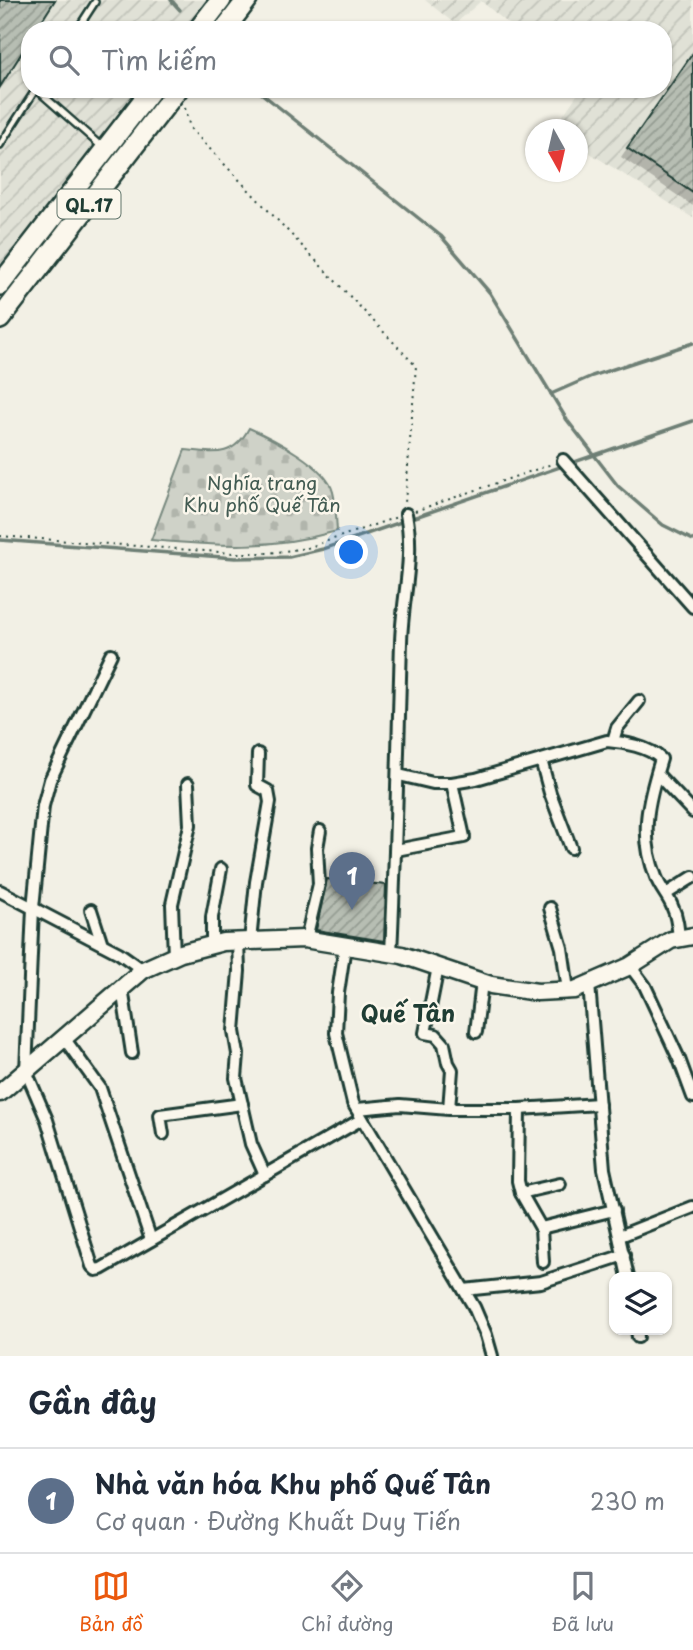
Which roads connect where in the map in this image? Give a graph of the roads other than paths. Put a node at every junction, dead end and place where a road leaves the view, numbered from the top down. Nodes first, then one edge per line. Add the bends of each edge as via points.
1 (221, 0) edge
2 (247, 0) edge
3 (95, 2) dead end
4 (83, 21) edge
5 (205, 21) edge
6 (231, 21) edge
7 (30, 98) edge
8 (46, 98) edge
9 (145, 98) edge
10 (181, 98) edge
11 (0, 145) edge
12 (105, 150) junction
13 (0, 285) edge
14 (0, 319) edge
15 (566, 464) road end
16 (407, 519) road end
17 (693, 607) edge
18 (111, 654) dead end
19 (639, 701) dead end
20 (613, 741) junction
21 (258, 754) dead end
22 (541, 760) junction
23 (657, 774) junction
24 (399, 775) junction
25 (452, 783) junction
26 (188, 784) dead end
27 (693, 813) edge
28 (320, 831) dead end
29 (571, 848) dead end
30 (396, 849) junction
31 (221, 869) dead end
32 (693, 877) edge
33 (0, 891) edge
34 (666, 894) junction
35 (33, 908) junction
36 (551, 908) dead end
37 (90, 910) dead end
38 (686, 937) edge
39 (306, 939) junction
40 (244, 941) junction
41 (102, 944) junction
42 (212, 945) junction
43 (345, 946) junction
44 (391, 953) junction
45 (174, 956) junction
46 (630, 966) junction
47 (438, 967) junction
48 (143, 970) junction
49 (482, 982) junction
50 (589, 984) junction
51 (122, 988) junction
52 (568, 990) junction
53 (476, 1032) dead end
54 (64, 1038) junction
55 (132, 1054) dead end
56 (26, 1071) junction
57 (0, 1093) edge
58 (693, 1097) edge
59 (242, 1104) junction
60 (599, 1104) junction
61 (519, 1108) junction
62 (449, 1109) junction
63 (359, 1114) junction
64 (163, 1134) dead end
65 (265, 1175) junction
66 (560, 1184) dead end
67 (521, 1193) junction
68 (693, 1207) edge
69 (614, 1210) junction
70 (541, 1228) junction
71 (620, 1236) junction
72 (151, 1240) junction
73 (624, 1255) junction
74 (543, 1262) dead end
75 (627, 1272) edge
76 (464, 1290) junction
77 (492, 1356) edge

1 - 5 highway
2 - 6 highway
3 - 4 lane
7 - 11 lane
8 - 12 lane
9 - 12 highway, QL.17
10 - 14 highway, QL.17
12 - 13 highway, QL.17
15 - 17 street
16 - 24 street via 410,552 401,640
18 - 35 street via 50,780 43,806
19 - 20 street via 617,728
20 - 22 street
20 - 23 street via 656,754 661,760
21 - 40 street via 257,785 268,791 270,802
22 - 25 street
22 - 29 street
23 - 27 street
23 - 34 street via 645,836 649,860
24 - 25 street
24 - 30 street
25 - 30 street via 464,837
26 - 45 street via 190,825 173,893
28 - 39 street via 319,884
30 - 44 street
31 - 42 street
32 - 34 street
33 - 35 street
34 - 38 street
35 - 41 street
35 - 56 street
36 - 52 street
37 - 41 street
38 - 46 main road via 671,940
39 - 40 main road
39 - 43 main road
40 - 42 main road
40 - 59 street via 234,1031
41 - 48 street
42 - 45 main road
43 - 44 main road
43 - 63 street via 336,1033
44 - 47 main road
45 - 48 main road
46 - 50 main road
46 - 58 street via 645,986
47 - 49 main road
47 - 62 street via 425,1034 436,1035 444,1044 452,1070
48 - 51 main road
49 - 52 main road via 537,992
49 - 53 street
50 - 52 main road
50 - 60 street
51 - 54 main road
51 - 55 street
54 - 56 main road
54 - 72 street via 100,1088
56 - 57 main road
56 - 72 street via 47,1120 92,1266 96,1270
59 - 64 street via 160,1115
59 - 65 street via 251,1144
60 - 61 street
60 - 69 street via 604,1169
61 - 62 street
61 - 67 street
62 - 63 street via 400,1105
63 - 65 street
63 - 76 street
65 - 72 street
66 - 67 street
67 - 70 street
68 - 71 street
69 - 70 street
69 - 71 street
70 - 74 street
71 - 73 street
73 - 75 street
73 - 76 street via 541,1282
76 - 77 street

